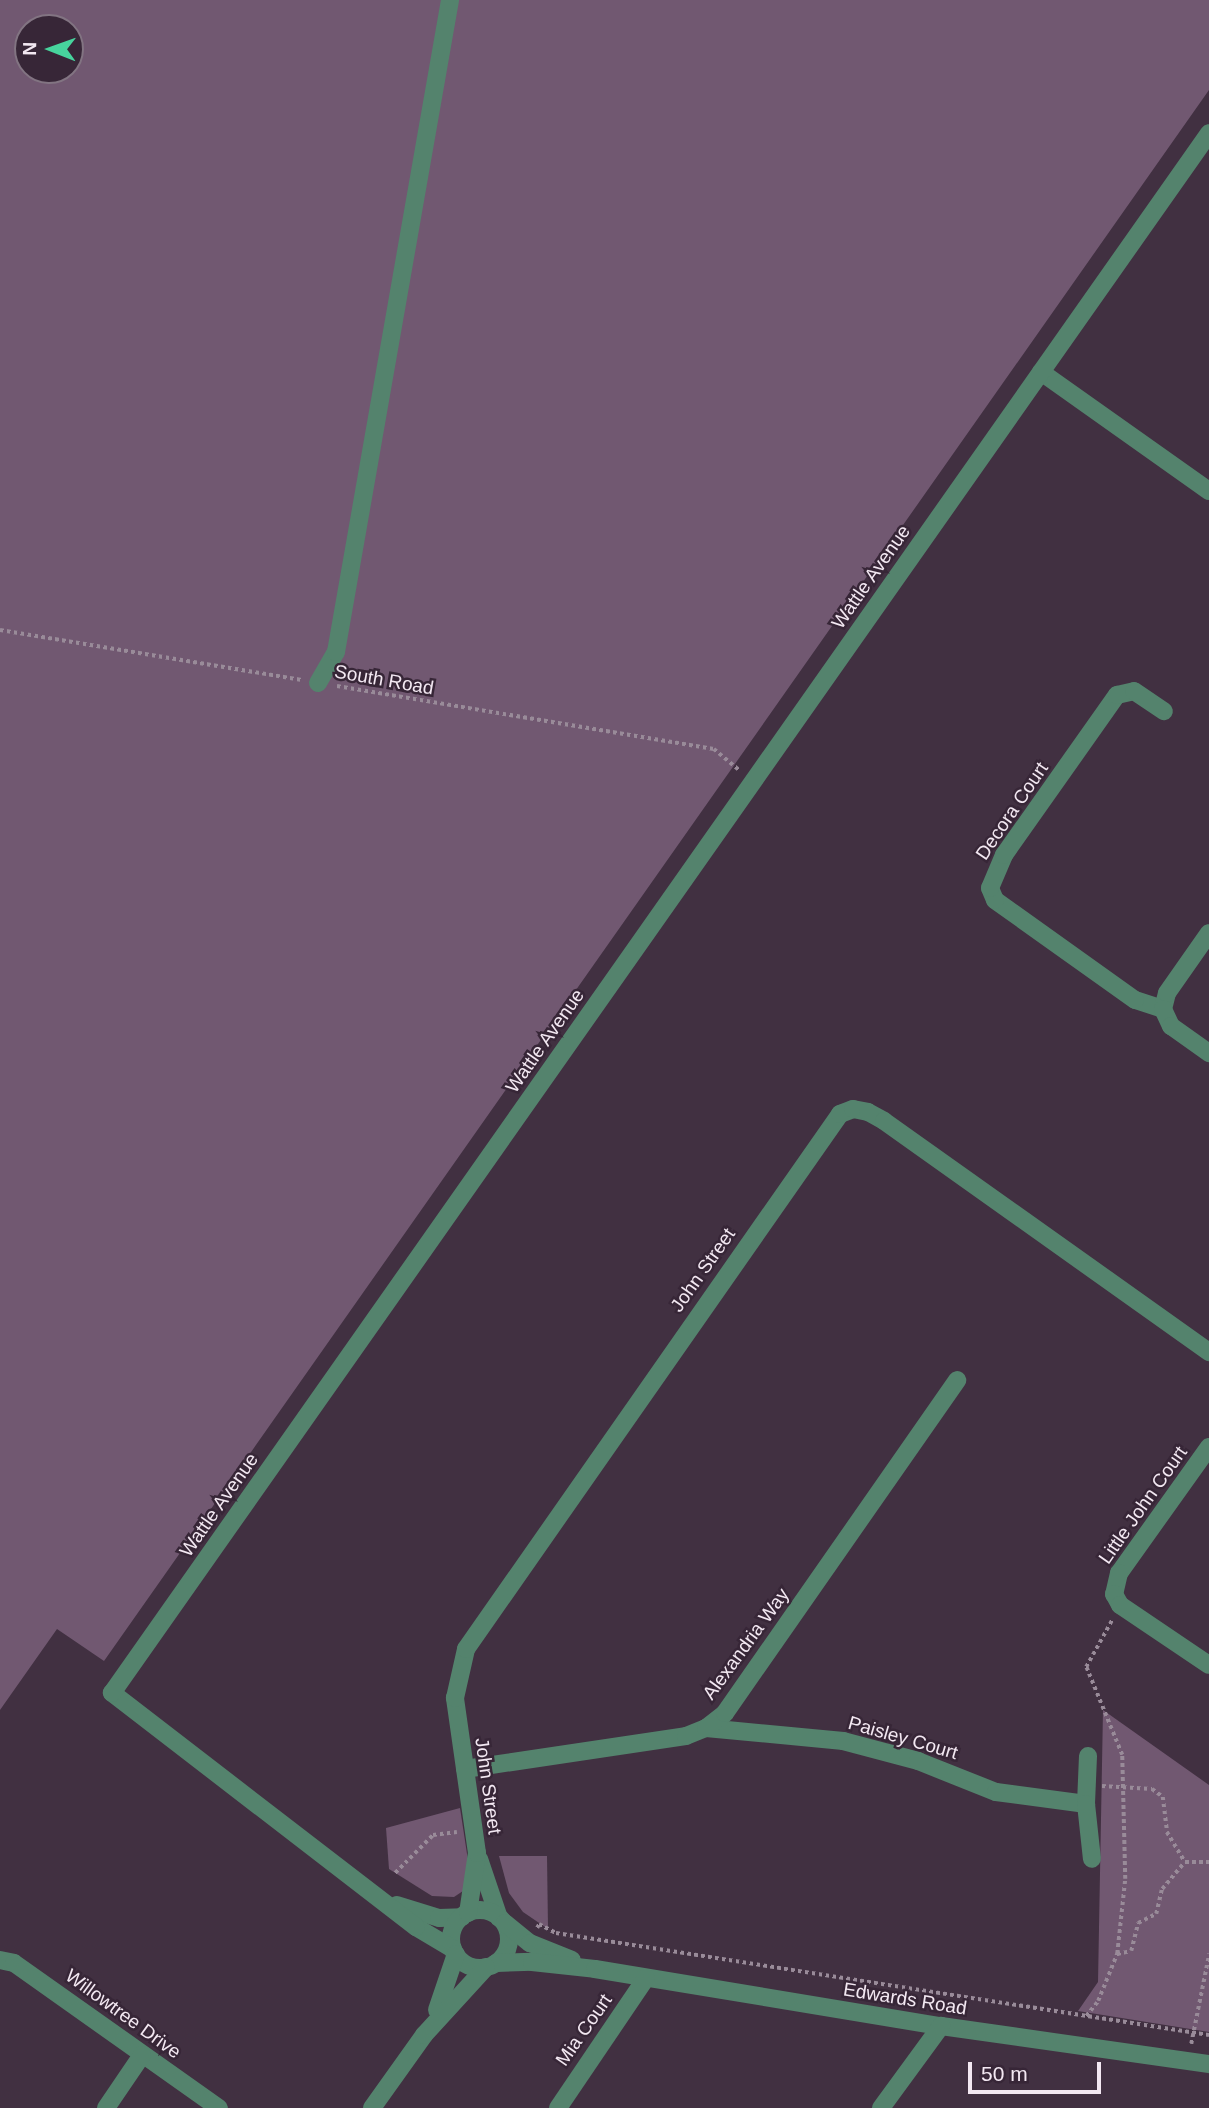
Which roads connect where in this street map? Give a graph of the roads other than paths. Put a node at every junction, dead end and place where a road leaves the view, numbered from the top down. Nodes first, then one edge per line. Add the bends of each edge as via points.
1 (450, 0) edge
2 (1209, 134) edge
3 (1041, 372) junction
4 (1209, 491) edge
5 (318, 683) road end
6 (1164, 711) dead end
7 (1209, 933) edge
8 (1163, 1009) junction
9 (1209, 1053) edge
10 (1209, 1352) edge
11 (957, 1380) dead end
12 (1209, 1447) edge
13 (1209, 1665) edge
14 (706, 1728) junction
15 (1088, 1756) dead end
16 (465, 1769) junction
17 (1086, 1804) junction
18 (477, 1853) junction
19 (1092, 1859) dead end
20 (384, 1900) junction
21 (465, 1915) junction
22 (502, 1920) junction
23 (455, 1952) junction
24 (0, 1960) edge
25 (491, 1965) junction
26 (594, 1969) junction
27 (646, 1978) junction
28 (941, 2026) junction
29 (424, 2035) junction
30 (142, 2055) junction
31 (1209, 2064) edge
32 (106, 2108) edge
33 (219, 2108) edge
34 (372, 2108) edge
35 (558, 2108) edge
36 (881, 2108) edge

1 - 5 street via 336,652
2 - 3 street, Wattle Avenue
3 - 4 street
3 - 20 street, Wattle Avenue via 112,1693
6 - 8 street, Decora Court via 1134,691 1117,695 1004,855 990,888 995,901 1135,1000
7 - 8 street via 1167,993
8 - 9 street via 1171,1026
10 - 16 street, John Street via 884,1121 853,1109 840,1114 466,1649 455,1698
11 - 14 street, Alexandria Way via 725,1713
12 - 13 street, Little John Court via 1119,1573 1114,1594 1120,1605
14 - 16 street, Alexandria Way via 686,1736
14 - 17 street, Paisley Court via 843,1741 918,1761 996,1792
15 - 17 street
16 - 18 street, John Street
17 - 19 street
18 - 21 street, John Street
18 - 22 street, John Street
20 - 21 street, Wattle Avenue via 439,1918
20 - 23 street, Wattle Avenue
21 - 22 street via 484,1910
21 - 23 street via 453,1932
22 - 25 street via 507,1950
22 - 26 street, Edwards Road via 530,1943
23 - 25 street via 469,1966
23 - 29 street via 446,1992
24 - 30 street, Willowtree Drive via 14,1963
25 - 26 street, Edwards Road via 533,1962
25 - 29 street
26 - 27 street, Edwards Road
27 - 28 street, Edwards Road
27 - 35 street, Mia Court
28 - 31 street, Edwards Road
28 - 36 street
29 - 34 street
30 - 32 street
30 - 33 street, Willowtree Drive

